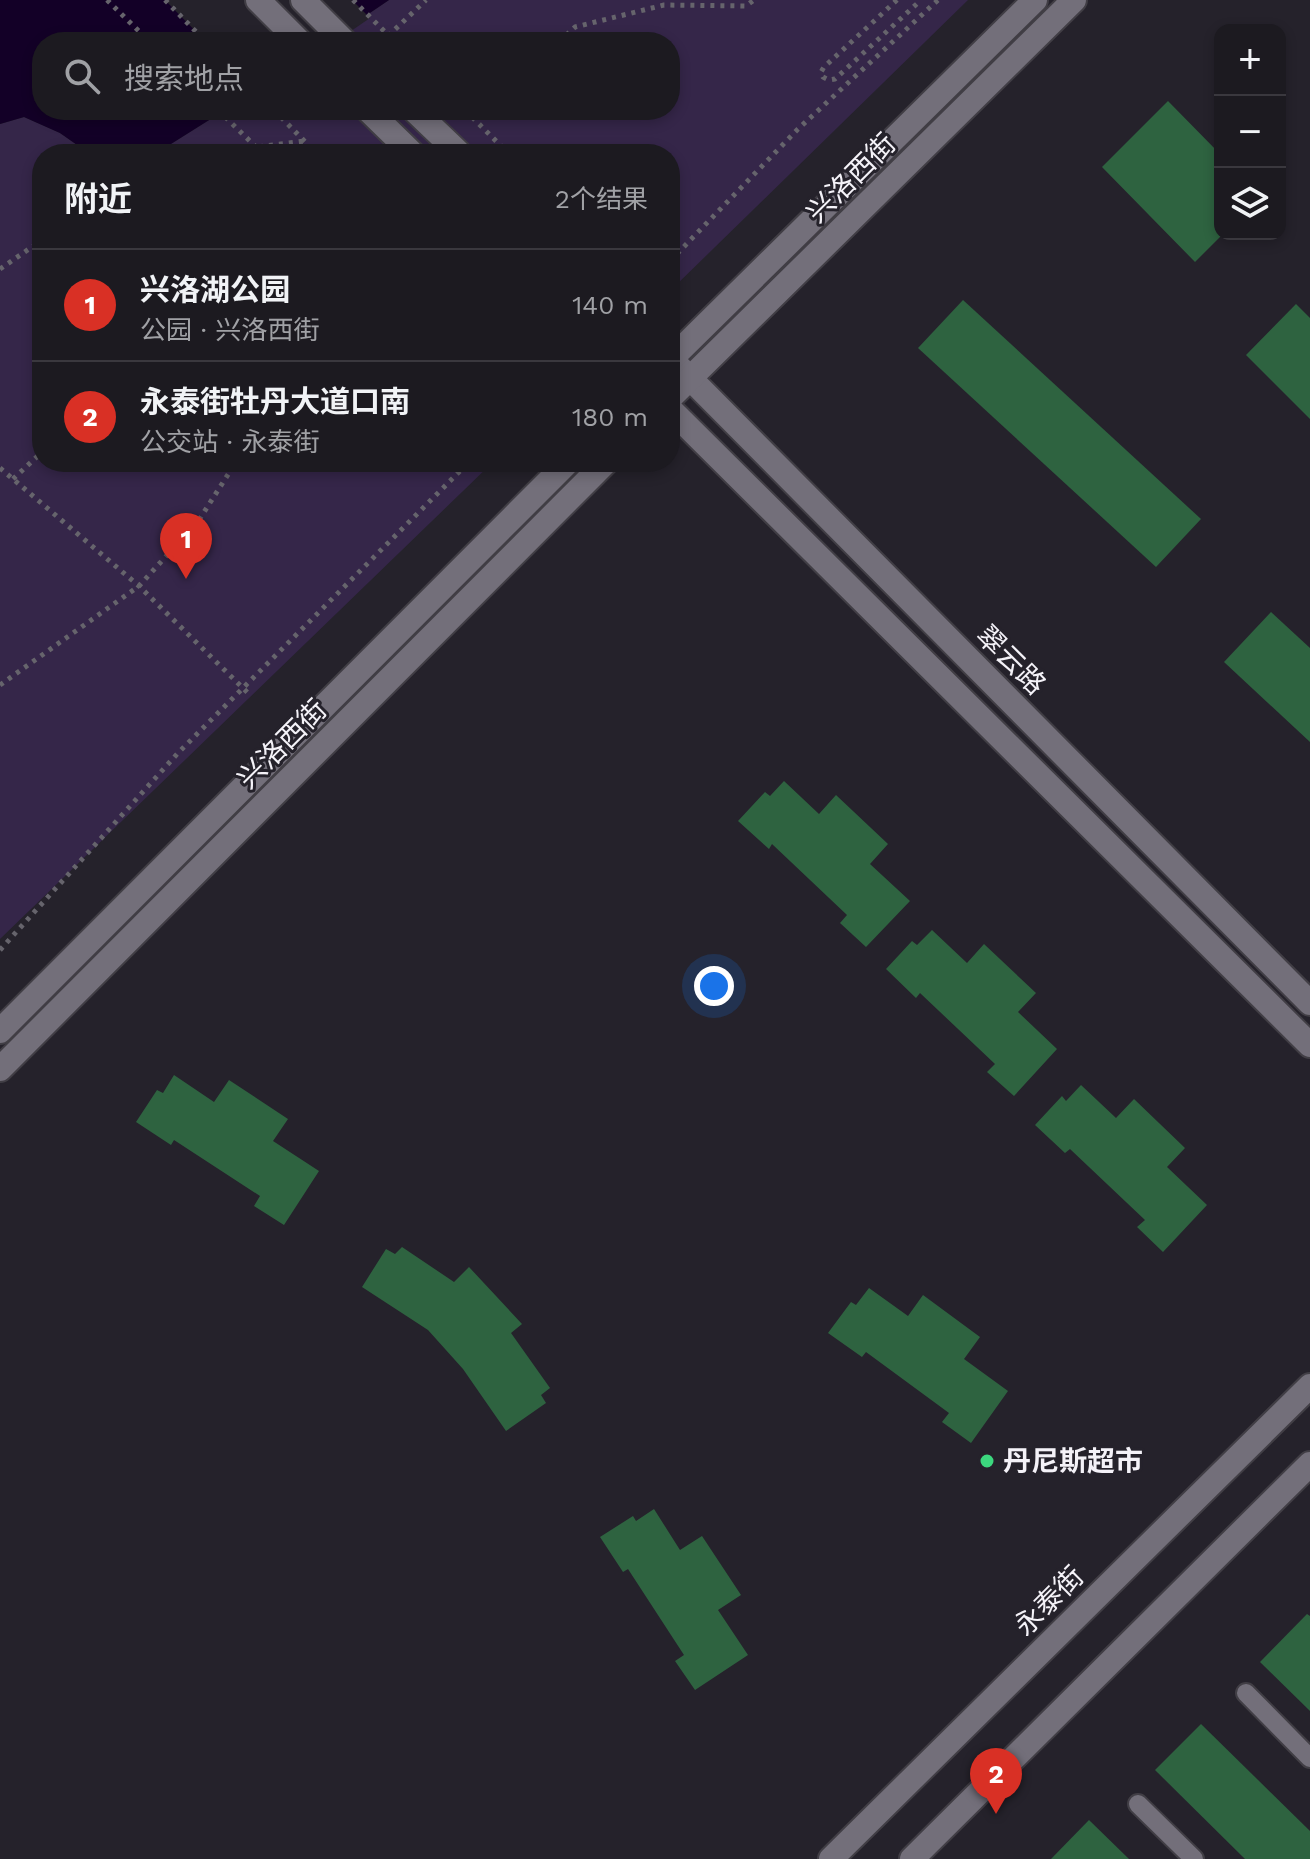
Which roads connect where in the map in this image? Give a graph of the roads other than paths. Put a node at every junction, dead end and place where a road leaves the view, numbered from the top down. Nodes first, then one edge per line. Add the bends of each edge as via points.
1 (258, 0) edge
2 (303, 0) edge
3 (1035, 0) edge
4 (1074, 0) edge
5 (290, 32) edge
6 (335, 32) edge
7 (378, 120) edge
8 (424, 120) edge
9 (403, 144) edge
10 (450, 144) edge
11 (680, 349) edge
12 (680, 368) edge
13 (690, 378) junction
14 (680, 388) edge
15 (680, 419) edge
16 (558, 472) edge
17 (596, 472) edge
18 (1310, 1003) edge
19 (0, 1031) edge
20 (1310, 1045) edge
21 (0, 1069) edge
22 (1310, 1386) edge
23 (1310, 1464) edge
24 (1246, 1693) dead end
25 (1310, 1758) edge
26 (1138, 1804) dead end
27 (831, 1859) edge
28 (912, 1859) edge
29 (1194, 1859) edge

1 - 5 street
2 - 6 street
3 - 11 street, 兴洛西街
4 - 13 street, 兴洛西街
7 - 9 street
8 - 10 street
12 - 13 street, 翠云路
13 - 14 street, 兴洛西街
13 - 18 street, 翠云路
15 - 20 street
16 - 19 street, 兴洛西街
17 - 21 street, 兴洛西街
22 - 27 street, 永泰街
23 - 28 street
24 - 25 lane
26 - 29 lane

